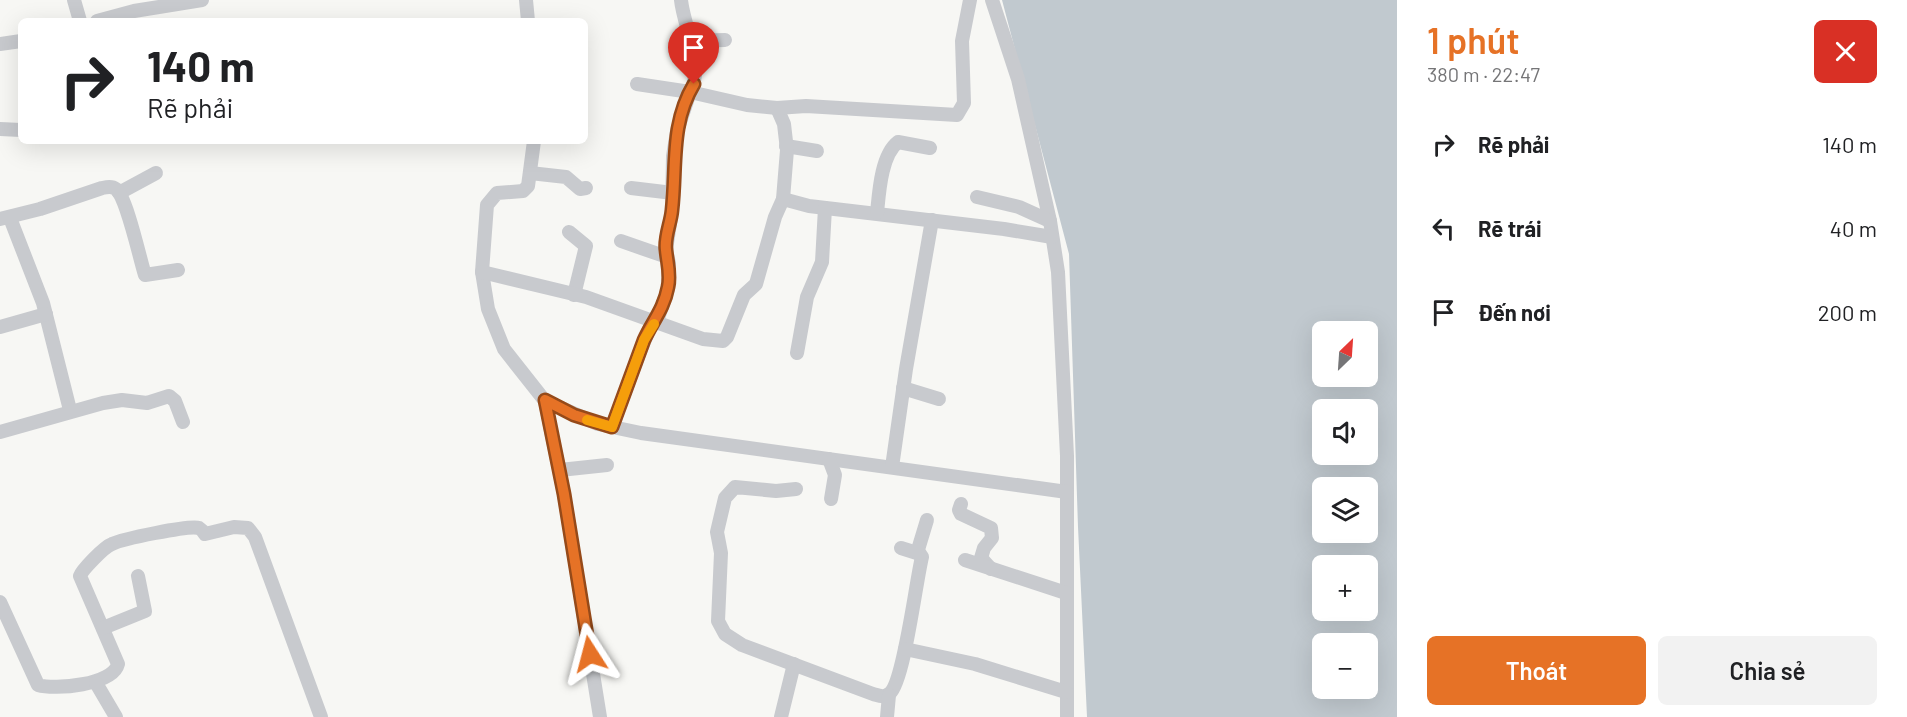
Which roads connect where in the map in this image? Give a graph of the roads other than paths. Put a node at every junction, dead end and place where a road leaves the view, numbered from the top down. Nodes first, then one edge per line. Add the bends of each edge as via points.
1 (74, 0) edge
2 (202, 0) edge
3 (526, 0) edge
4 (681, 0) edge
5 (970, 0) edge
6 (992, 0) edge
7 (79, 18) edge
8 (108, 18) edge
9 (528, 18) edge
10 (725, 40) dead end
11 (18, 41) edge
12 (689, 41) junction
13 (0, 44) edge
14 (637, 84) dead end
15 (690, 92) junction
16 (777, 108) junction
17 (0, 129) edge
18 (18, 130) edge
19 (534, 144) edge
20 (786, 146) junction
21 (930, 148) dead end
22 (816, 151) dead end
23 (156, 173) dead end
24 (530, 173) junction
25 (586, 188) dead end
26 (631, 188) dead end
27 (119, 193) junction
28 (673, 193) junction
29 (976, 197) dead end
30 (783, 199) junction
31 (825, 208) junction
32 (877, 213) junction
33 (5, 219) edge
34 (932, 220) junction
35 (1050, 221) junction
36 (570, 232) dead end
37 (1052, 237) junction
38 (621, 241) dead end
39 (667, 256) junction
40 (178, 270) dead end
41 (482, 272) junction
42 (574, 295) junction
43 (46, 314) junction
44 (657, 321) junction
45 (0, 327) edge
46 (797, 353) dead end
47 (903, 388) junction
48 (939, 399) dead end
49 (545, 400) junction
50 (70, 410) junction
51 (183, 422) dead end
52 (612, 427) junction
53 (0, 432) edge
54 (829, 459) junction
55 (607, 465) dead end
56 (892, 467) junction
57 (560, 470) junction
58 (796, 489) dead end
59 (1067, 492) junction
60 (831, 499) dead end
61 (961, 504) dead end
62 (927, 520) dead end
63 (901, 548) dead end
64 (916, 553) junction
65 (965, 560) dead end
66 (991, 569) junction
67 (138, 576) dead end
68 (1066, 593) junction
69 (0, 602) edge
70 (103, 628) junction
71 (905, 649) junction
72 (794, 664) junction
73 (96, 683) junction
74 (1066, 692) junction
75 (889, 695) junction
76 (116, 717) edge
77 (321, 717) edge
78 (600, 717) edge
79 (781, 717) edge
80 (887, 717) edge
81 (1067, 717) edge

1 - 7 street
2 - 8 street
3 - 9 street
4 - 12 street
5 - 16 street via 962,41 964,103 957,115 806,106
6 - 35 street via 1018,79
10 - 12 street
11 - 13 street
12 - 15 street via 697,73
14 - 15 street
15 - 16 street via 736,104
15 - 28 street via 675,139
16 - 20 street via 784,124
17 - 18 street
19 - 24 street
20 - 22 street
20 - 30 street
21 - 32 street via 898,142 894,146 882,173
23 - 27 street
24 - 25 street via 566,177 580,189
24 - 41 street via 526,189 497,193 487,205
26 - 28 street
27 - 33 street via 105,187
27 - 40 street via 145,275
28 - 39 street
29 - 35 street via 1019,207
30 - 31 street
30 - 44 street via 756,284 744,295 725,339 703,339
31 - 32 street
31 - 46 street via 822,262 807,297
32 - 34 street
33 - 43 street
34 - 37 street
34 - 47 street
35 - 37 street
36 - 42 street via 586,246
37 - 59 street via 1059,293
38 - 39 street
39 - 44 street via 668,289
41 - 42 street
41 - 49 street via 488,309 500,340 514,365
42 - 44 street
43 - 45 street
43 - 50 street
44 - 52 street via 650,327
47 - 48 street
47 - 56 street
49 - 52 street via 574,415
49 - 57 street
50 - 51 street via 117,400 147,403 169,396
50 - 53 street
52 - 54 street
54 - 56 street
54 - 60 street via 835,474
55 - 57 street
56 - 59 street
57 - 78 street
58 - 72 street via 735,487 725,498 717,532 721,553 718,621 725,634 742,645
59 - 68 street
61 - 66 street via 962,514 991,528 992,538 981,558
62 - 64 street
63 - 64 street
64 - 71 street via 922,557
65 - 66 street
66 - 68 street
67 - 70 street via 145,611
68 - 74 street
69 - 73 street via 38,685
70 - 73 street via 118,664 113,675
70 - 77 street via 80,574 106,547 172,530 198,528 205,534 248,528 255,537
71 - 74 street via 975,664
71 - 75 street
72 - 75 street via 873,694
72 - 79 street
73 - 76 street
74 - 81 street
75 - 80 street

